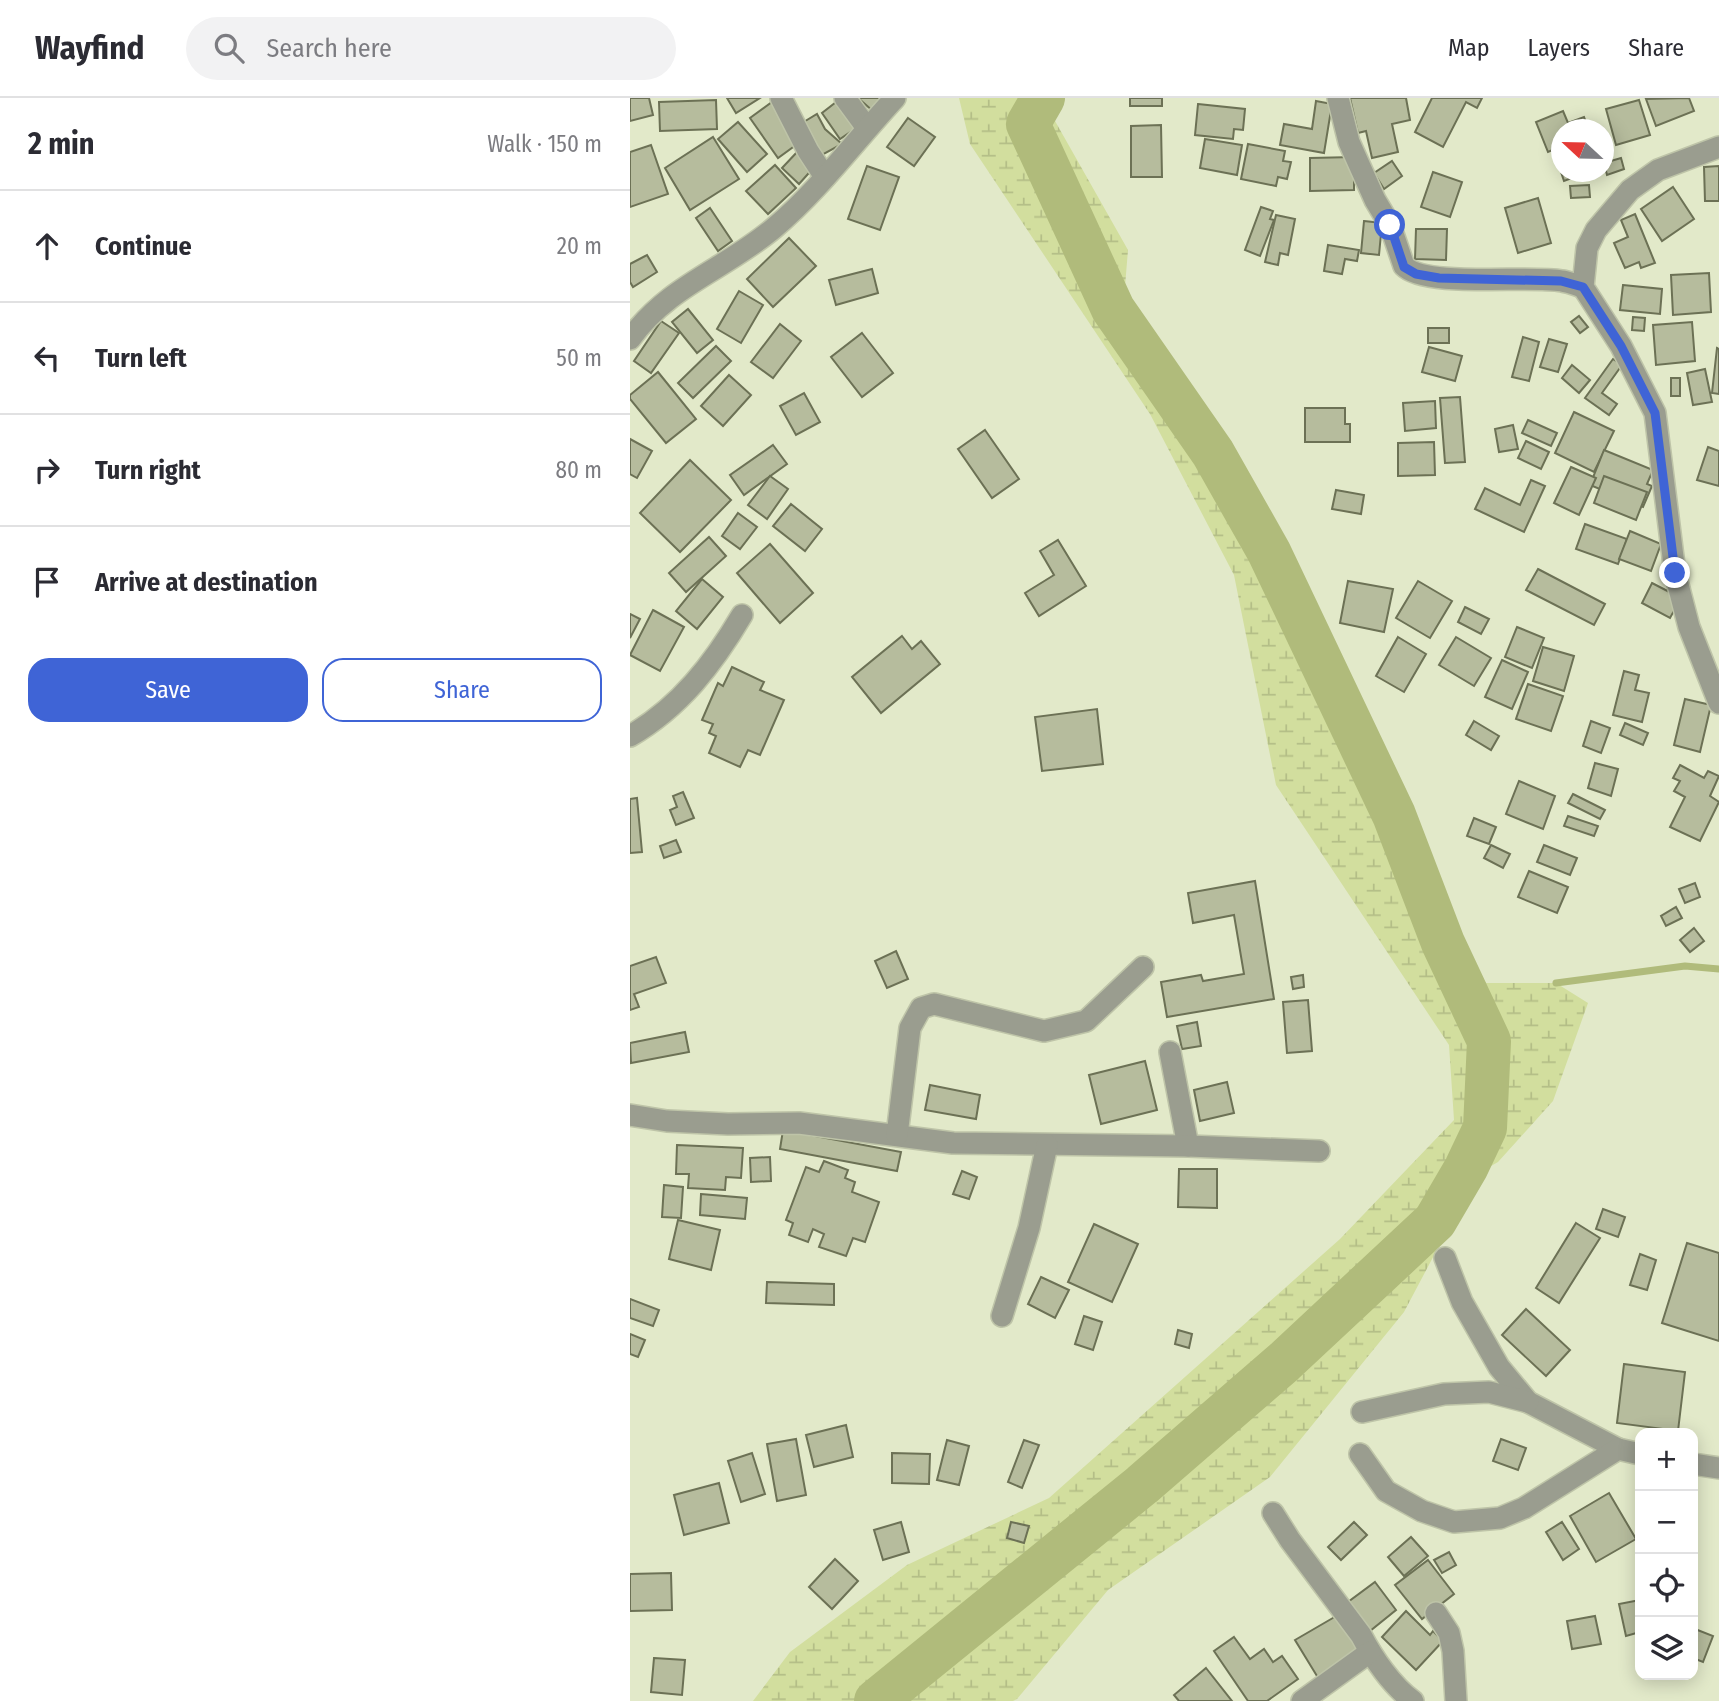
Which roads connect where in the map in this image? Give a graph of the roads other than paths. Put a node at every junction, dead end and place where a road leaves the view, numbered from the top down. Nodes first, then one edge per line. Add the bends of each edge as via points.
1 (781, 98) edge
2 (845, 98) edge
3 (895, 98) edge
4 (1338, 98) edge
5 (867, 128) junction
6 (1719, 147) edge
7 (825, 177) junction
8 (1583, 287) junction
9 (630, 337) edge
10 (742, 615) dead end
11 (1719, 703) edge
12 (630, 736) edge
13 (1143, 967) dead end
14 (1170, 1052) dead end
15 (630, 1115) edge
16 (897, 1135) junction
17 (1047, 1144) junction
18 (1188, 1146) junction
19 (1320, 1151) dead end
20 (1445, 1258) dead end
21 (1002, 1316) dead end
22 (1528, 1402) junction
23 (1362, 1412) dead end
24 (1618, 1449) junction
25 (1635, 1453) edge
26 (1360, 1454) dead end
27 (1698, 1465) edge
28 (1719, 1468) edge
29 (1273, 1513) dead end
30 (1436, 1613) dead end
31 (1370, 1652) junction
32 (1302, 1701) edge
33 (1413, 1701) edge
34 (1456, 1701) edge

1 - 7 street
2 - 5 street
3 - 5 street
4 - 8 street via 1349,142 1409,271 1439,278 1561,281
5 - 7 street
6 - 8 street via 1658,170 1630,190 1587,248
7 - 9 street via 747,251 674,293
8 - 11 street via 1621,346 1655,413 1675,573 1689,627
10 - 12 street via 717,657 687,693
13 - 16 street via 1086,1021 1044,1031 934,1004 921,1009 910,1028
14 - 18 street
15 - 16 street via 728,1124 799,1123
16 - 17 street via 953,1143
17 - 18 street
17 - 21 street via 1029,1228
18 - 19 street
20 - 22 street via 1462,1302 1499,1367
22 - 23 street via 1489,1392 1444,1394
22 - 24 street
24 - 25 street
24 - 26 street via 1524,1508 1500,1518 1454,1522 1386,1491
27 - 28 street
29 - 31 street
30 - 34 street via 1449,1633
31 - 32 street
31 - 33 street

